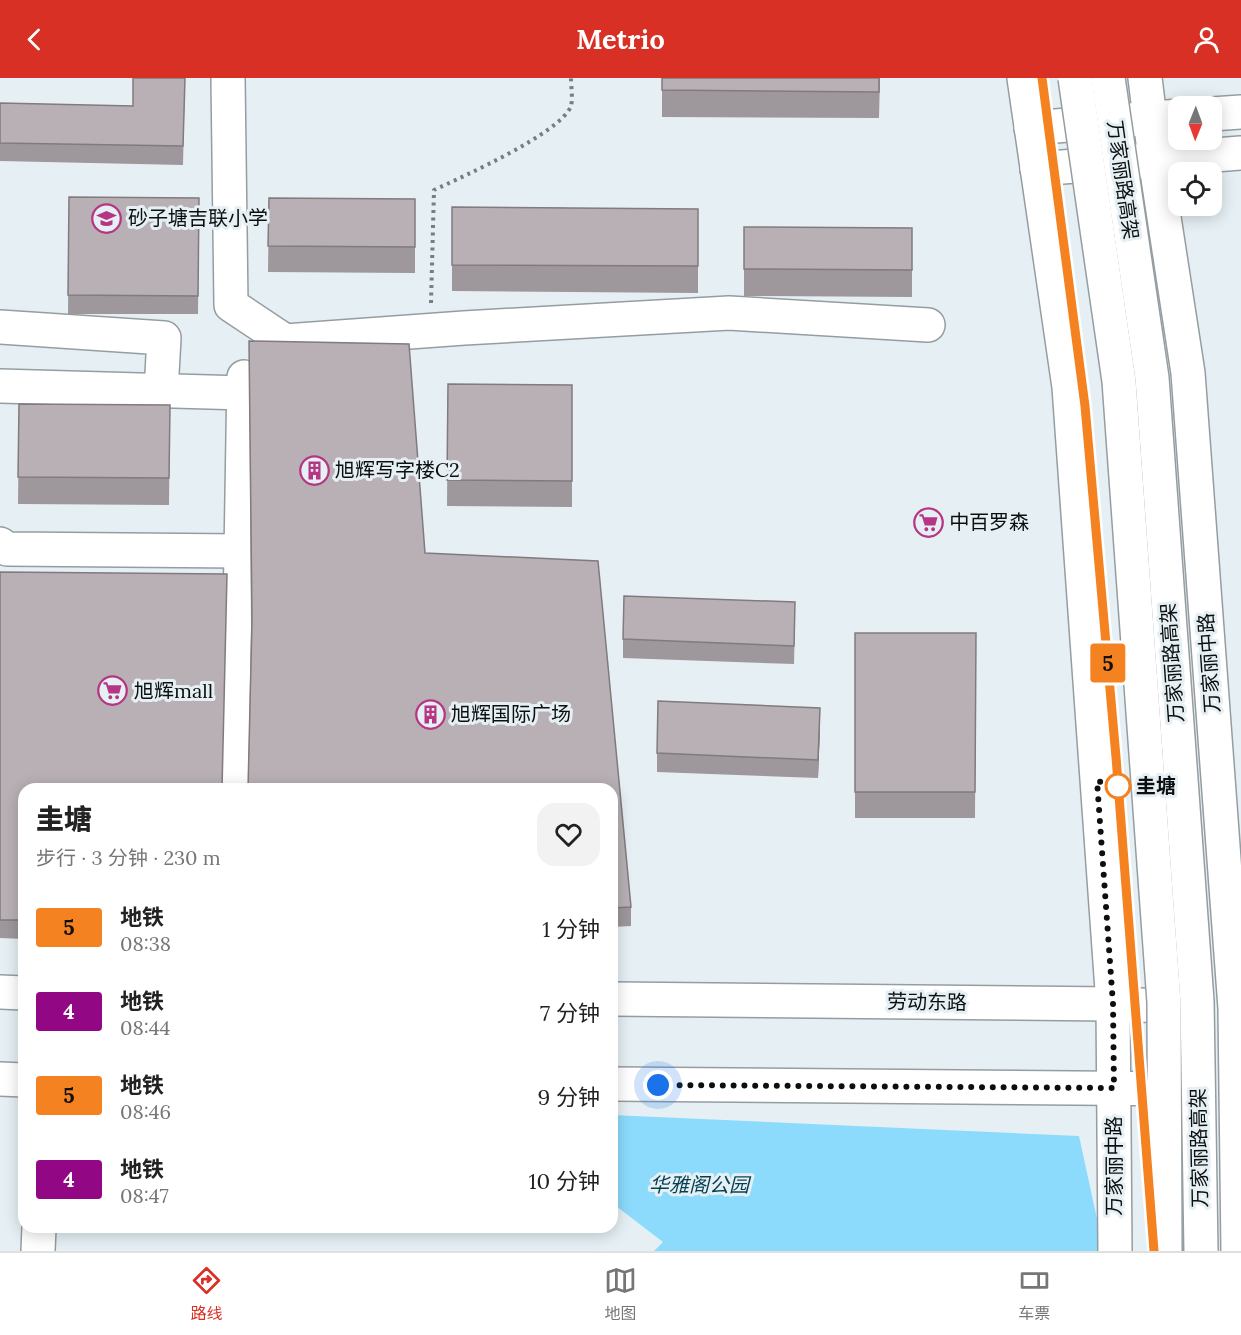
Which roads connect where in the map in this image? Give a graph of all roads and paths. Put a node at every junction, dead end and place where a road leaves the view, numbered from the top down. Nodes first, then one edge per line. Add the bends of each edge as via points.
1 (228, 78) edge
2 (571, 78) edge
3 (1024, 78) edge
4 (1075, 78) edge
5 (1108, 78) edge
6 (1145, 78) edge
7 (1241, 112) edge
8 (1222, 113) edge
9 (1165, 117) edge
10 (1031, 128) junction
11 (1241, 153) edge
12 (1155, 159) junction
13 (1037, 169) junction
14 (928, 325) dead end
15 (0, 327) edge
16 (433, 330) junction
17 (0, 386) edge
18 (161, 390) junction
19 (0, 544) edge
20 (241, 551) junction
21 (206, 588) edge
22 (241, 588) junction
23 (237, 783) edge
24 (0, 992) edge
25 (18, 993) edge
26 (618, 999) edge
27 (1113, 1004) junction
28 (1238, 1008) edge
29 (0, 1079) edge
30 (18, 1080) edge
31 (618, 1084) edge
32 (1114, 1088) junction
33 (1238, 1089) edge
34 (39, 1233) edge
35 (38, 1251) edge
36 (1115, 1251) edge
37 (1165, 1251) edge
38 (1201, 1251) edge
39 (1238, 1251) edge

1 - 16 main road via 231,305 285,341
2 - 16 path via 571,106 559,120 511,154 434,190
3 - 10 main road, 万家丽中路
4 - 37 main road, 万家丽路高架, bridge via 1119,381 1164,1002
5 - 38 main road, 万家丽路高架, bridge via 1152,378 1197,1001
6 - 9 main road, 万家丽中路
7 - 8 main road
9 - 10 main road
9 - 12 main road, 万家丽中路
10 - 13 main road, 万家丽中路
11 - 12 main road
12 - 13 main road
12 - 28 main road, 万家丽中路 via 1188,373
13 - 27 main road, 万家丽中路 via 1069,387
14 - 16 main road via 729,313
15 - 18 main road via 164,338
17 - 18 main road
18 - 20 main road via 244,385
19 - 20 main road via 7,549
20 - 22 main road
21 - 22 main road
22 - 23 main road
24 - 25 main road
26 - 27 main road, 劳动东路
27 - 28 main road, 劳动东路
27 - 32 main road, 万家丽中路
28 - 33 main road, 万家丽中路
29 - 30 main road
31 - 32 main road
32 - 33 main road
32 - 36 main road, 万家丽中路
33 - 39 main road, 万家丽中路
34 - 35 main road

